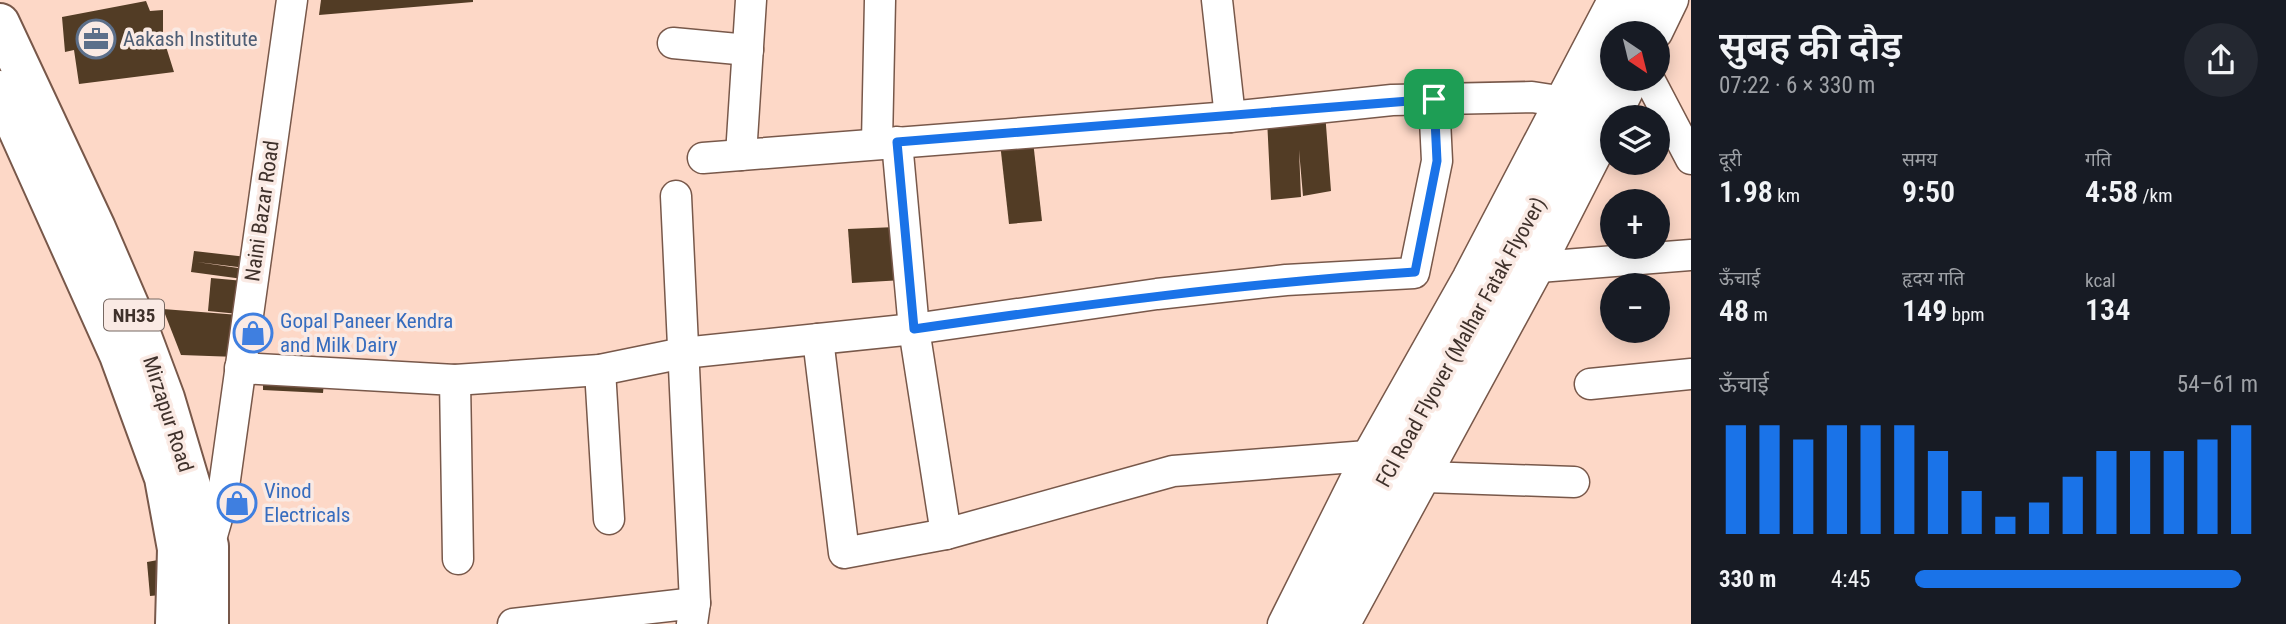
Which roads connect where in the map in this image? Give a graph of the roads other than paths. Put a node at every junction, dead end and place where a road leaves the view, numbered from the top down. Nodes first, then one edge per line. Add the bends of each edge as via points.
1 (292, 0) edge
2 (751, 0) edge
3 (880, 0) edge
4 (1217, 0) edge
5 (1673, 0) edge
6 (1622, 12) edge
7 (1663, 21) edge
8 (0, 23) edge
9 (673, 43) dead end
10 (748, 50) junction
11 (1600, 86) edge
12 (0, 90) edge
13 (1655, 91) edge
14 (1434, 99) junction
15 (1558, 100) junction
16 (1230, 117) junction
17 (887, 142) junction
18 (1600, 148) edge
19 (741, 155) junction
20 (703, 158) dead end
21 (1691, 159) edge
22 (676, 196) dead end
23 (1691, 255) edge
24 (1539, 267) junction
25 (914, 329) junction
26 (818, 339) junction
27 (683, 354) junction
28 (240, 368) junction
29 (600, 370) junction
30 (1691, 374) edge
31 (455, 380) junction
32 (1590, 384) dead end
33 (1367, 456) junction
34 (1425, 477) junction
35 (1574, 482) dead end
36 (609, 519) dead end
37 (946, 534) junction
38 (209, 546) junction
39 (458, 559) dead end
40 (192, 607) edge
41 (693, 614) edge
42 (513, 624) edge
43 (1283, 624) edge
44 (1315, 624) edge
45 (1345, 624) edge

1 - 28 street, Naini Bazar Road
2 - 10 street
3 - 17 street
4 - 16 street
5 - 7 street
6 - 15 street
8 - 38 main road, Mirzapur Road / NH35 via 137,323 165,398
9 - 10 street
10 - 19 street
11 - 44 main road, FCI Road Flyover (Malhar Fatak Flyover) via 1370,510
12 - 40 main road, Mirzapur Road / NH35 via 119,355 164,478
13 - 21 street
14 - 15 street via 1532,96
14 - 16 street
14 - 25 street via 1437,161 1415,272 1183,291
15 - 33 street via 1468,277
16 - 17 street
17 - 19 street
17 - 25 street
18 - 24 street
19 - 20 street
22 - 27 street
23 - 24 street
24 - 34 street
25 - 26 street
25 - 37 street
26 - 27 street
26 - 37 street via 844,553
27 - 29 street
27 - 41 street
28 - 31 street
28 - 38 street, Naini Bazar Road via 222,501
29 - 31 street
29 - 36 street
30 - 32 street
31 - 39 street
33 - 37 street via 1173,471
33 - 43 street
34 - 35 street
34 - 45 street
38 - 40 main road, Mirzapur Road / NH35
41 - 42 street

